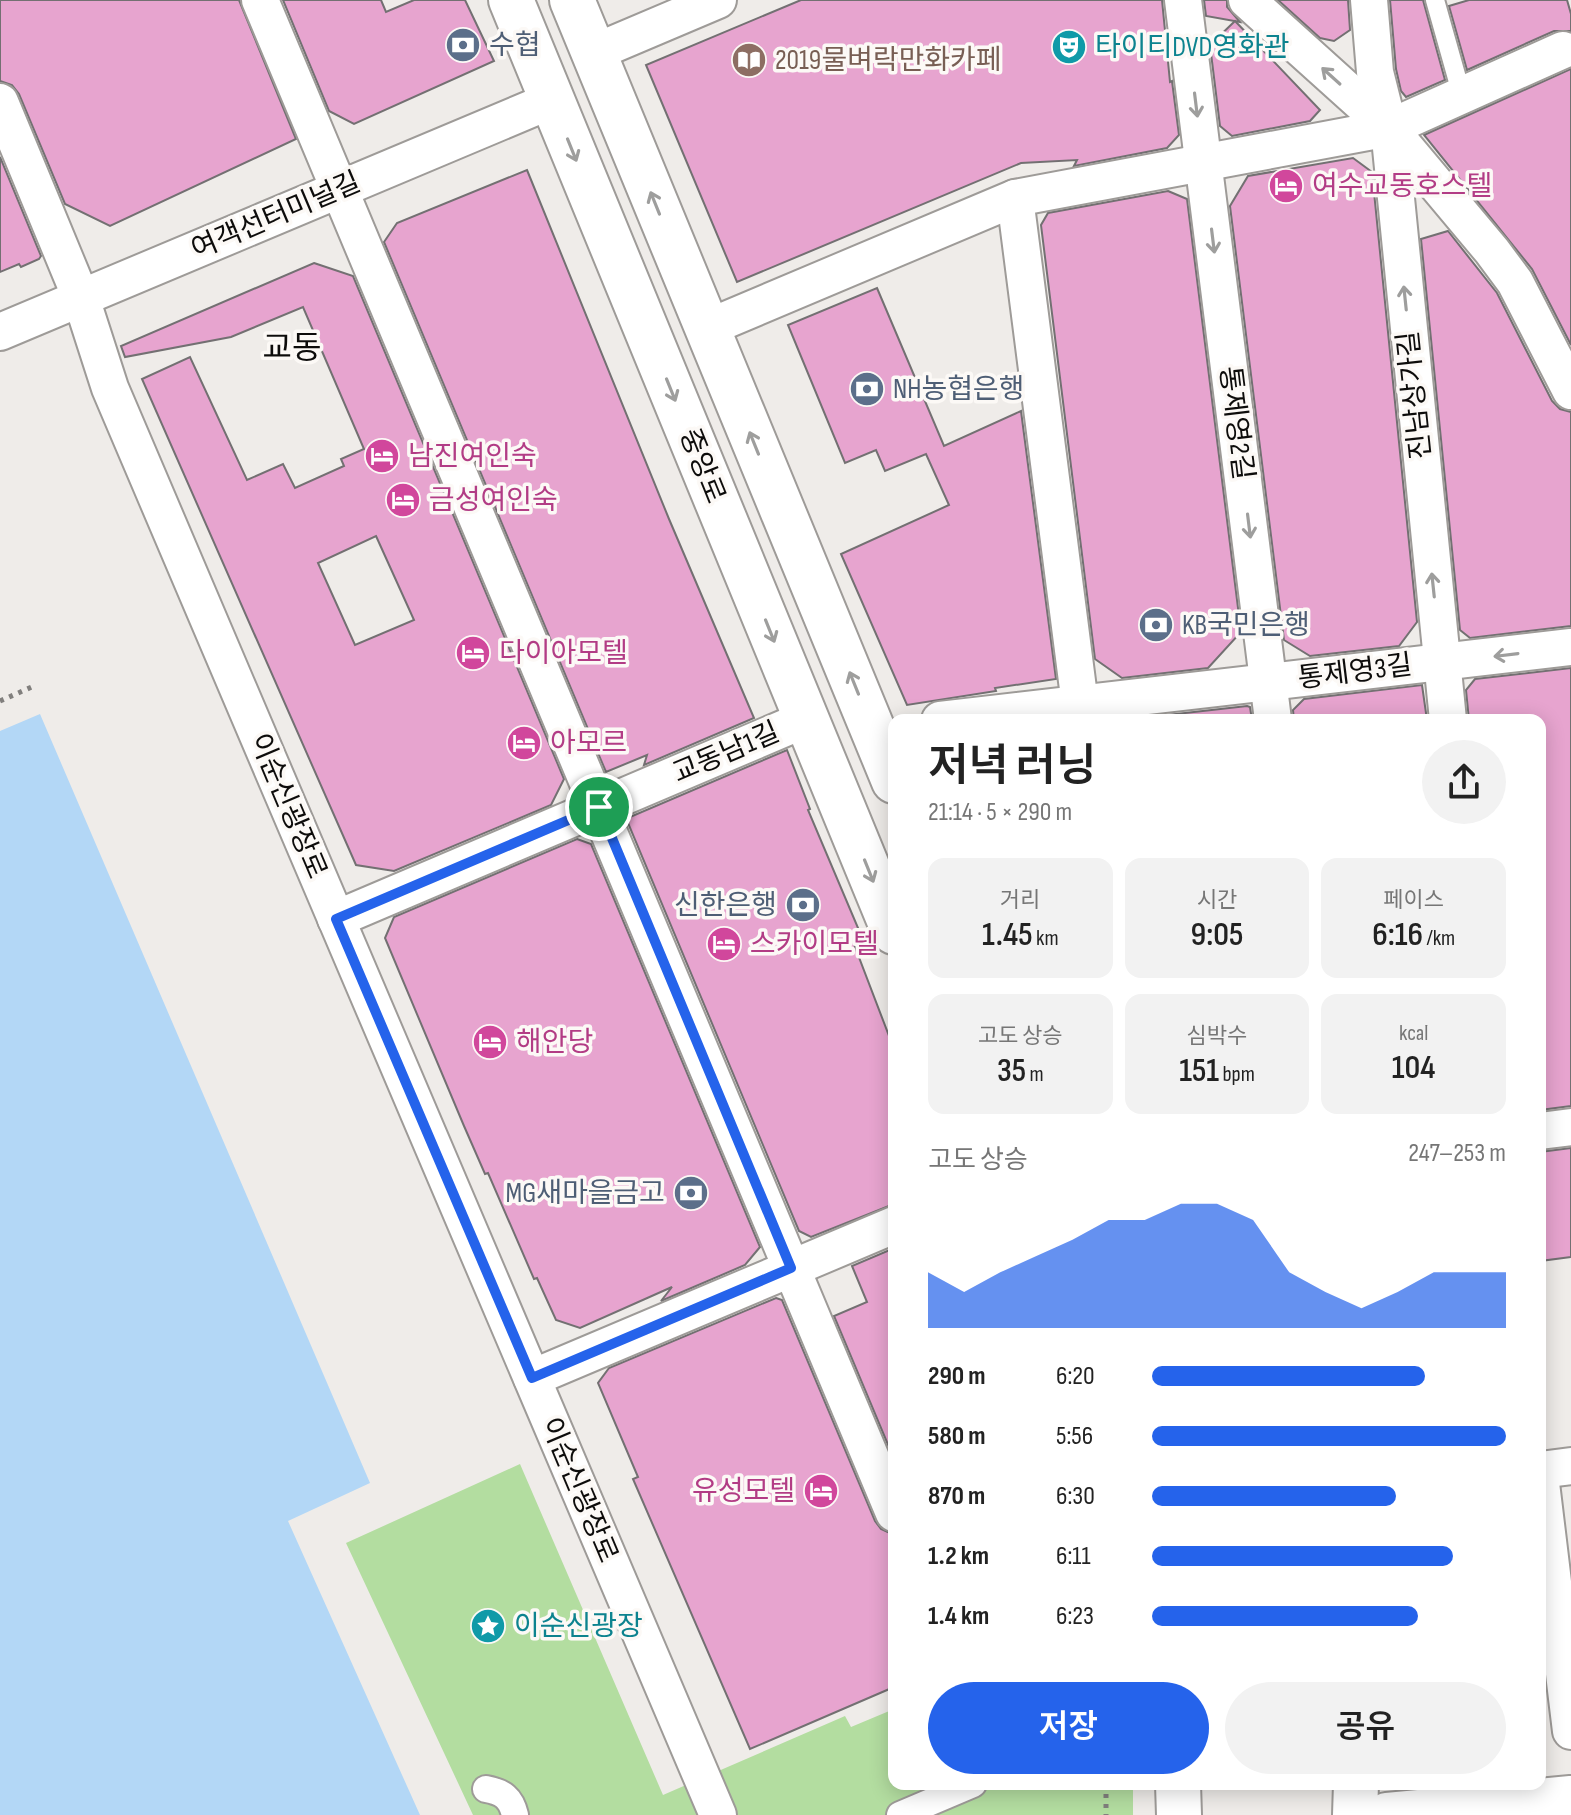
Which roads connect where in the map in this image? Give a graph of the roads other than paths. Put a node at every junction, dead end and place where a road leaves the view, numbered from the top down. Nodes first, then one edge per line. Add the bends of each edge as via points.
1 (260, 0) edge
2 (511, 0) edge
3 (572, 0) edge
4 (718, 0) edge
5 (1183, 0) edge
6 (1247, 0) edge
7 (1369, 0) edge
8 (1435, 0) edge
9 (1563, 50) dead end
10 (593, 53) junction
11 (1462, 96) junction
12 (552, 100) junction
13 (0, 102) edge
14 (1389, 128) junction
15 (1203, 163) junction
16 (339, 189) junction
17 (1015, 198) junction
18 (81, 298) junction
19 (707, 328) junction
20 (0, 332) edge
21 (1571, 391) edge
22 (1571, 647) edge
23 (1441, 662) junction
24 (1268, 682) junction
25 (1081, 712) edge
26 (1046, 714) edge
27 (1272, 714) edge
28 (1447, 714) edge
29 (806, 719) junction
30 (883, 726) edge
31 (888, 751) edge
32 (599, 807) junction
33 (888, 917) edge
34 (336, 919) junction
35 (1571, 1127) edge
36 (1546, 1130) edge
37 (888, 1228) edge
38 (791, 1268) junction
39 (532, 1378) junction
40 (1571, 1466) edge
41 (1546, 1472) edge
42 (888, 1499) edge
43 (1546, 1523) edge
44 (1571, 1731) edge
45 (486, 1789) dead end
46 (959, 1790) edge
47 (1178, 1790) edge
48 (1356, 1790) edge
49 (1571, 1798) edge
50 (1483, 1810) edge
51 (515, 1815) edge
52 (718, 1815) edge
53 (900, 1815) edge
54 (1179, 1815) edge
55 (1355, 1815) edge
56 (1387, 1815) edge

1 - 16 street
2 - 12 street, 중앙로
3 - 10 street
4 - 10 street
5 -> 15 street
14 -> 6 street
7 - 14 street, 진남상가길 via 1375,72
8 - 11 lane
9 - 11 street
19 -> 10 street
11 - 14 street
12 - 16 street, 여객선터미널길
12 -> 29 street, 중앙로
13 - 18 street, 이순신광장로
14 - 15 street
14 - 21 street via 1515,282
23 -> 14 street, 진남상가길
15 - 17 street
15 -> 24 street, 통제영2길
16 - 18 street, 여객선터미널길
16 - 32 street
17 - 19 street
17 - 25 street
18 - 20 street, 여객선터미널길
18 - 34 street, 이순신광장로 via 110,388
30 -> 19 street
22 -> 23 street, 통제영3길
23 - 24 street, 통제영3길
23 - 28 street, 통제영3길
24 - 25 street, 통제영3길
24 - 27 street, 통제영3길
25 - 26 street, 통제영3길
29 - 32 street, 교동남1길
29 -> 33 street, 중앙로
30 - 31 street
32 - 34 street, 교동남1길
32 - 38 street
34 - 39 street, 이순신광장로
35 - 36 street
37 - 38 street
38 - 39 street
38 - 42 street
39 - 52 street, 이순신광장로
40 - 41 street
43 - 44 street
45 - 51 street via 500,1791 513,1804
46 - 53 street
47 - 54 street
48 - 55 street
49 - 50 street
50 - 56 street

